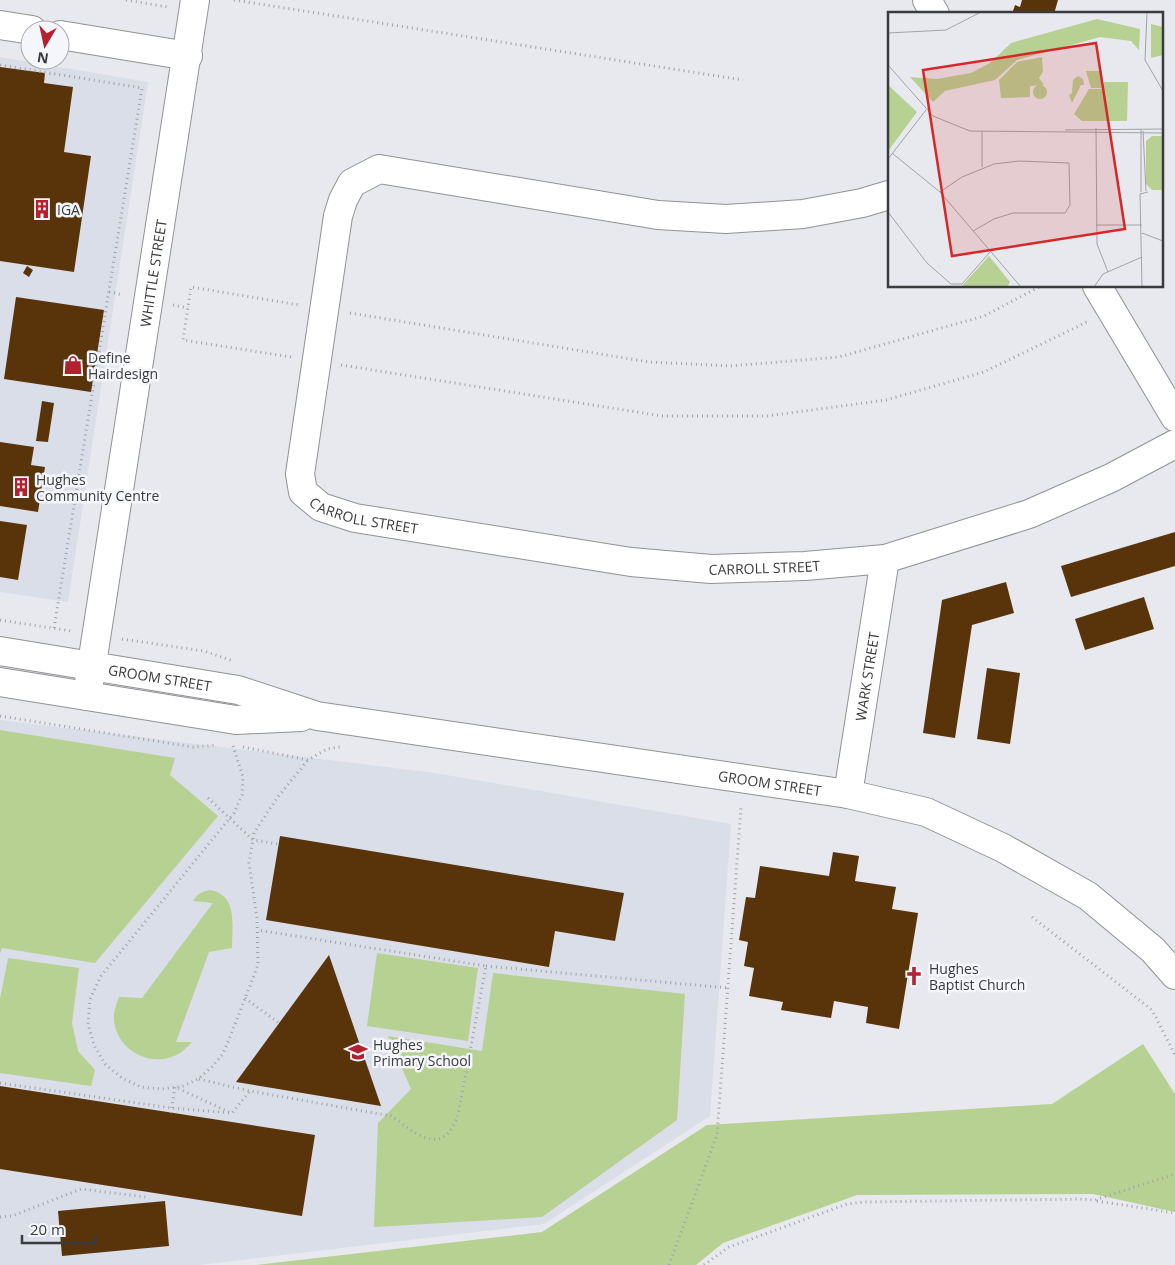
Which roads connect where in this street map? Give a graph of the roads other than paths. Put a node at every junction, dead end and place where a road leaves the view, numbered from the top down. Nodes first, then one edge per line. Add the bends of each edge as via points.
1 (927, 0) edge
2 (195, 5) edge
3 (934, 12) edge
4 (0, 25) edge
5 (20, 28) edge
6 (70, 37) edge
7 (188, 56) junction
8 (888, 195) edge
9 (1098, 288) edge
10 (1175, 417) edge
11 (1175, 444) edge
12 (885, 559) junction
13 (0, 651) edge
14 (92, 666) junction
15 (0, 682) edge
16 (87, 696) junction
17 (317, 716) junction
18 (848, 794) junction
19 (1175, 975) edge

1 - 3 street
2 - 7 street, WHITTLE STREET
4 - 5 street
6 - 7 street
7 - 14 street, WHITTLE STREET
8 - 12 street, CARROLL STREET via 803,214 726,219 658,215 378,169 352,184 338,216 300,474 303,492 321,507 354,518 630,562 711,569
9 - 10 street
11 - 12 street, CARROLL STREET via 1111,478 1029,514
12 - 18 street, WARK STREET
13 - 14 street, GROOM STREET
14 - 16 street, WHITTLE STREET
14 - 17 street, GROOM STREET via 238,690
15 - 16 street, GROOM STREET
16 - 17 street, GROOM STREET via 236,720
17 - 18 street, GROOM STREET
18 - 19 street, GROOM STREET via 926,812 1003,848 1088,896 1153,950

